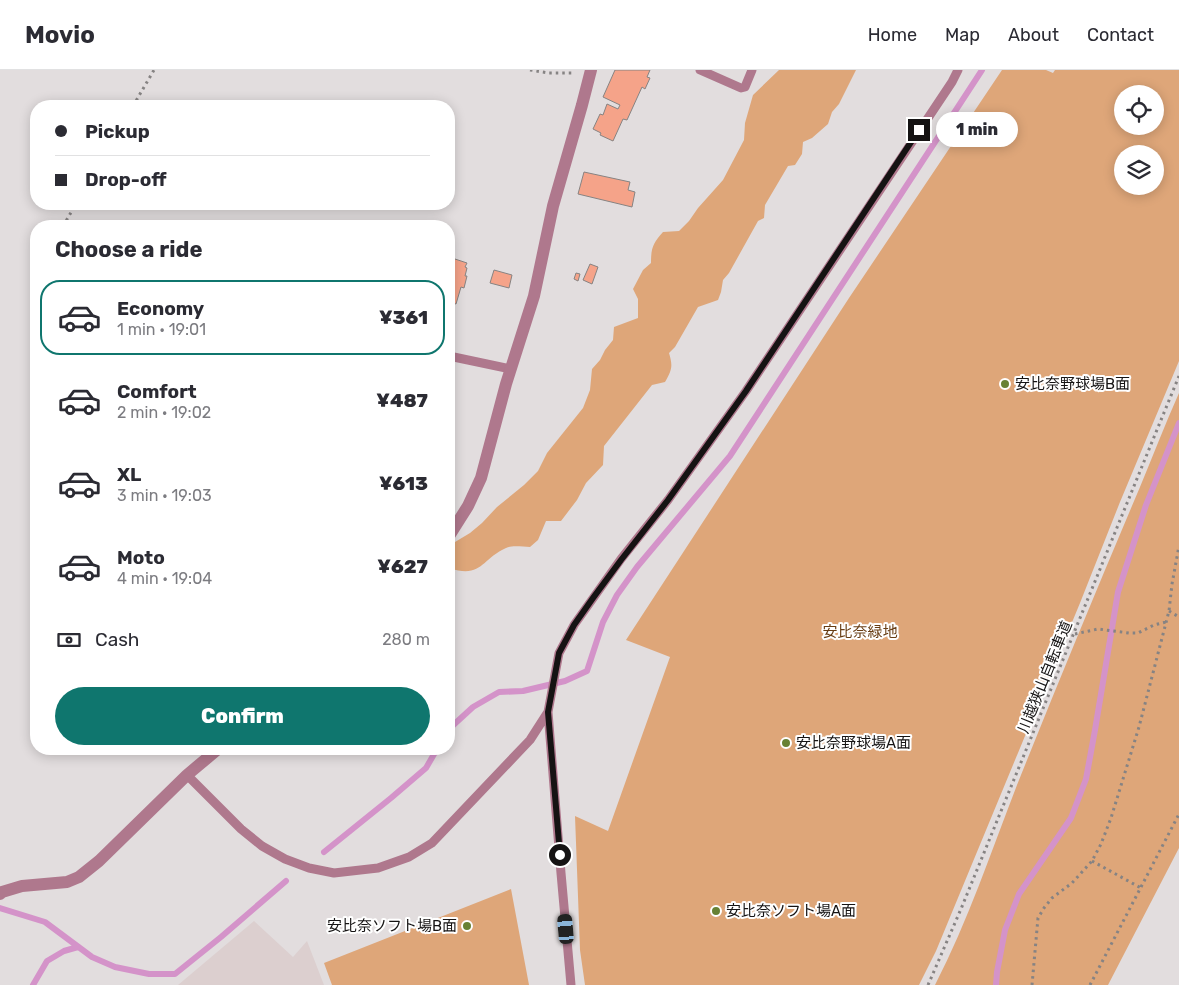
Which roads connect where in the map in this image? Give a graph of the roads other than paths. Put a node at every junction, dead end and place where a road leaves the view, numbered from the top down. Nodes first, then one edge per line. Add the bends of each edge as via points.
1 (700, 70) edge
2 (752, 70) edge
3 (958, 70) edge
4 (591, 72) edge
5 (455, 357) edge
6 (511, 369) junction
7 (455, 527) edge
8 (548, 712) junction
9 (211, 755) edge
10 (187, 776) junction
11 (0, 894) edge
12 (571, 985) edge

1 - 2 lane via 741,88 745,87
3 - 8 lane via 746,391 574,625 559,653
4 - 6 street via 553,206 534,296
5 - 6 lane
6 - 7 street via 481,478
8 - 10 lane via 530,740 432,843 409,857 378,868 334,873 285,859 241,829
8 - 12 lane
9 - 10 street
10 - 11 street via 79,876 67,882 22,886

